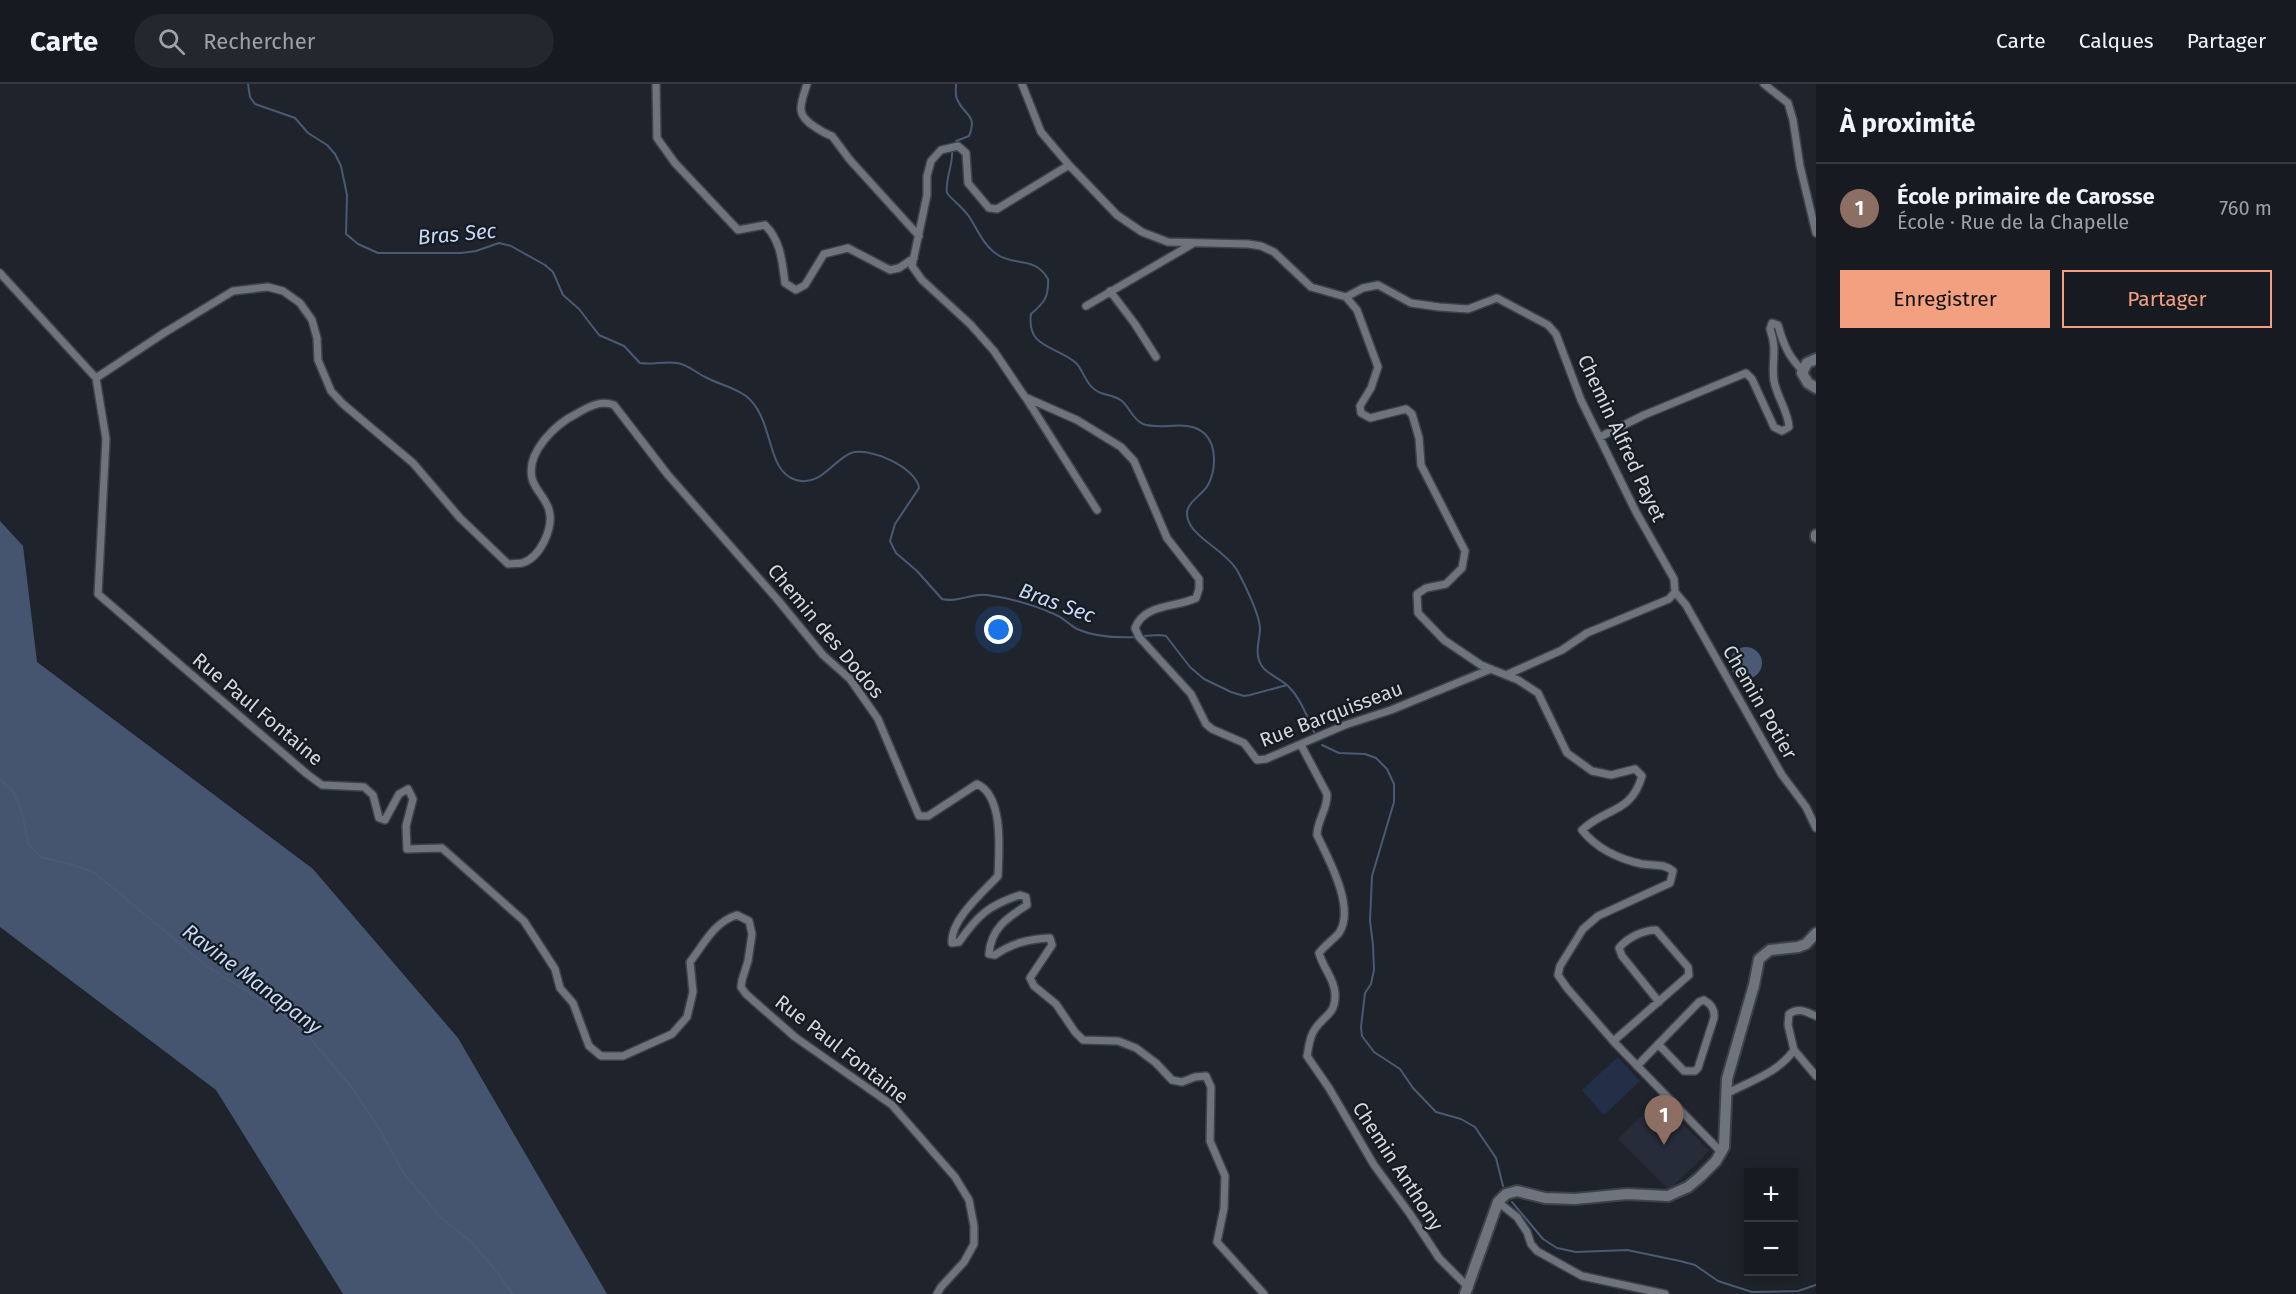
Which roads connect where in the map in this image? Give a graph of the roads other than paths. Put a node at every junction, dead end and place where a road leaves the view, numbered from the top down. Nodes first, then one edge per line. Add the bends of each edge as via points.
1 (656, 84) edge
2 (807, 84) edge
3 (1022, 84) edge
4 (1764, 84) edge
5 (1069, 165) junction
6 (1816, 233) edge
7 (919, 236) junction
8 (1200, 242) junction
9 (914, 258) junction
10 (0, 273) edge
11 (1110, 291) junction
12 (1346, 297) junction
13 (1086, 306) dead end
14 (1156, 357) dead end
15 (1816, 359) edge
16 (1802, 370) junction
17 (96, 378) junction
18 (1816, 387) edge
19 (1025, 397) junction
20 (1600, 437) junction
21 (1097, 510) dead end
22 (1675, 592) junction
23 (1491, 669) junction
24 (1506, 675) junction
25 (1301, 745) junction
26 (1816, 828) edge
27 (1816, 933) edge
28 (1659, 1002) junction
29 (1816, 1016) edge
30 (1614, 1042) junction
31 (1658, 1044) junction
32 (1794, 1050) junction
33 (1637, 1066) junction
34 (1816, 1076) edge
35 (1726, 1094) junction
36 (1722, 1154) junction
37 (1498, 1202) junction
38 (1467, 1291) edge
39 (937, 1294) edge
40 (1263, 1294) edge
41 (1665, 1294) edge

1 - 9 street via 657,138 675,163 738,230 765,225 773,233 780,249 785,283 792,289 805,285 824,254 848,248 890,270
2 - 7 street via 801,115 832,136
3 - 5 street via 1041,132
4 - 6 street via 1788,103
5 - 7 street via 997,209 989,208 968,183 966,153 958,146 941,150 927,176
5 - 8 street via 1117,215 1142,232 1168,242
7 - 9 street
8 - 11 street
8 - 12 street via 1261,246 1274,252 1311,287
9 - 19 street via 912,266 922,280 994,351
10 - 17 street
11 - 13 street
11 - 14 street
12 - 20 street, Chemin Alfred Payet via 1378,285 1411,303 1439,307 1468,309 1497,298 1548,325 1556,334
12 - 23 street via 1357,310 1378,368 1360,406 1361,413 1370,418 1406,409 1412,414 1421,465 1465,551 1462,568 1446,584 1417,594 1418,613 1444,640
15 - 16 main road
16 - 18 main road via 1804,378
16 - 20 street via 1783,346 1778,325 1772,324 1774,381 1789,427 1782,431 1774,427 1746,374
17 - 39 street, Rue Paul Fontaine via 106,439 98,594 322,784 364,787 373,795 379,818 385,820 399,794 408,789 413,799 406,826 407,849 442,848 524,921 555,969 560,988 573,1003 589,1046 601,1056 623,1056 672,1034 687,1017 693,992 690,962 716,926 737,915 749,921 752,934 741,987 746,994 795,1037 892,1105 955,1177 969,1200 974,1244
17 - 40 street, Chemin des Dodos via 233,291 268,287 283,291 300,303 312,320 318,360 331,391 413,464 460,518 508,564 522,563 535,555 548,530 550,513 532,479 537,449 567,418 593,405 614,405 668,475 824,655 850,679 878,719 919,816 928,816 977,784 984,787 996,809 998,876 967,909 951,933 952,943 960,942 976,918 1000,902 1020,895 1026,897 1027,905 1005,919 994,932 989,954 995,955 1028,939 1050,938 1052,945 1030,978 1083,1040 1118,1041 1136,1048 1172,1080 1182,1082 1206,1076 1211,1087 1210,1141 1225,1176 1217,1242
19 - 21 street
19 - 25 street, Rue Barquisseau via 1077,420 1121,447 1134,461 1167,538 1198,579 1199,589 1196,598 1188,602 1149,612 1138,619 1135,628 1191,693 1206,724 1244,743 1257,760
20 - 22 street, Chemin Alfred Payet via 1674,579
22 - 24 street via 1669,600 1587,633 1562,650
22 - 26 street, Chemin Potier
23 - 24 street
23 - 25 street, Rue Barquisseau
24 - 30 street via 1539,693 1567,753 1592,771 1611,775 1635,769 1642,776 1628,804 1590,822 1582,830 1592,843 1616,856 1665,865 1673,871 1670,883 1598,916 1583,929 1560,966 1558,975 1567,988
25 - 38 street, Chemin Anthony via 1327,794 1317,835 1339,882 1344,920 1339,933 1320,953 1333,980 1334,1009 1314,1030 1307,1056 1374,1165
27 - 35 main road via 1806,944 1770,950 1759,959
28 - 28 street via 1689,975 1688,967 1656,930 1648,930 1619,948
28 - 30 street
29 - 32 street via 1801,1010 1789,1014
30 - 33 street
31 - 31 street via 1684,1071 1695,1071 1714,1018 1712,1007 1704,1000 1699,1002
31 - 33 street
32 - 34 street
32 - 35 street via 1776,1068
33 - 36 street
35 - 36 main road
36 - 37 main road via 1688,1187 1668,1196 1545,1198 1517,1191
37 - 38 main road
37 - 41 street via 1517,1217 1537,1251 1582,1276

